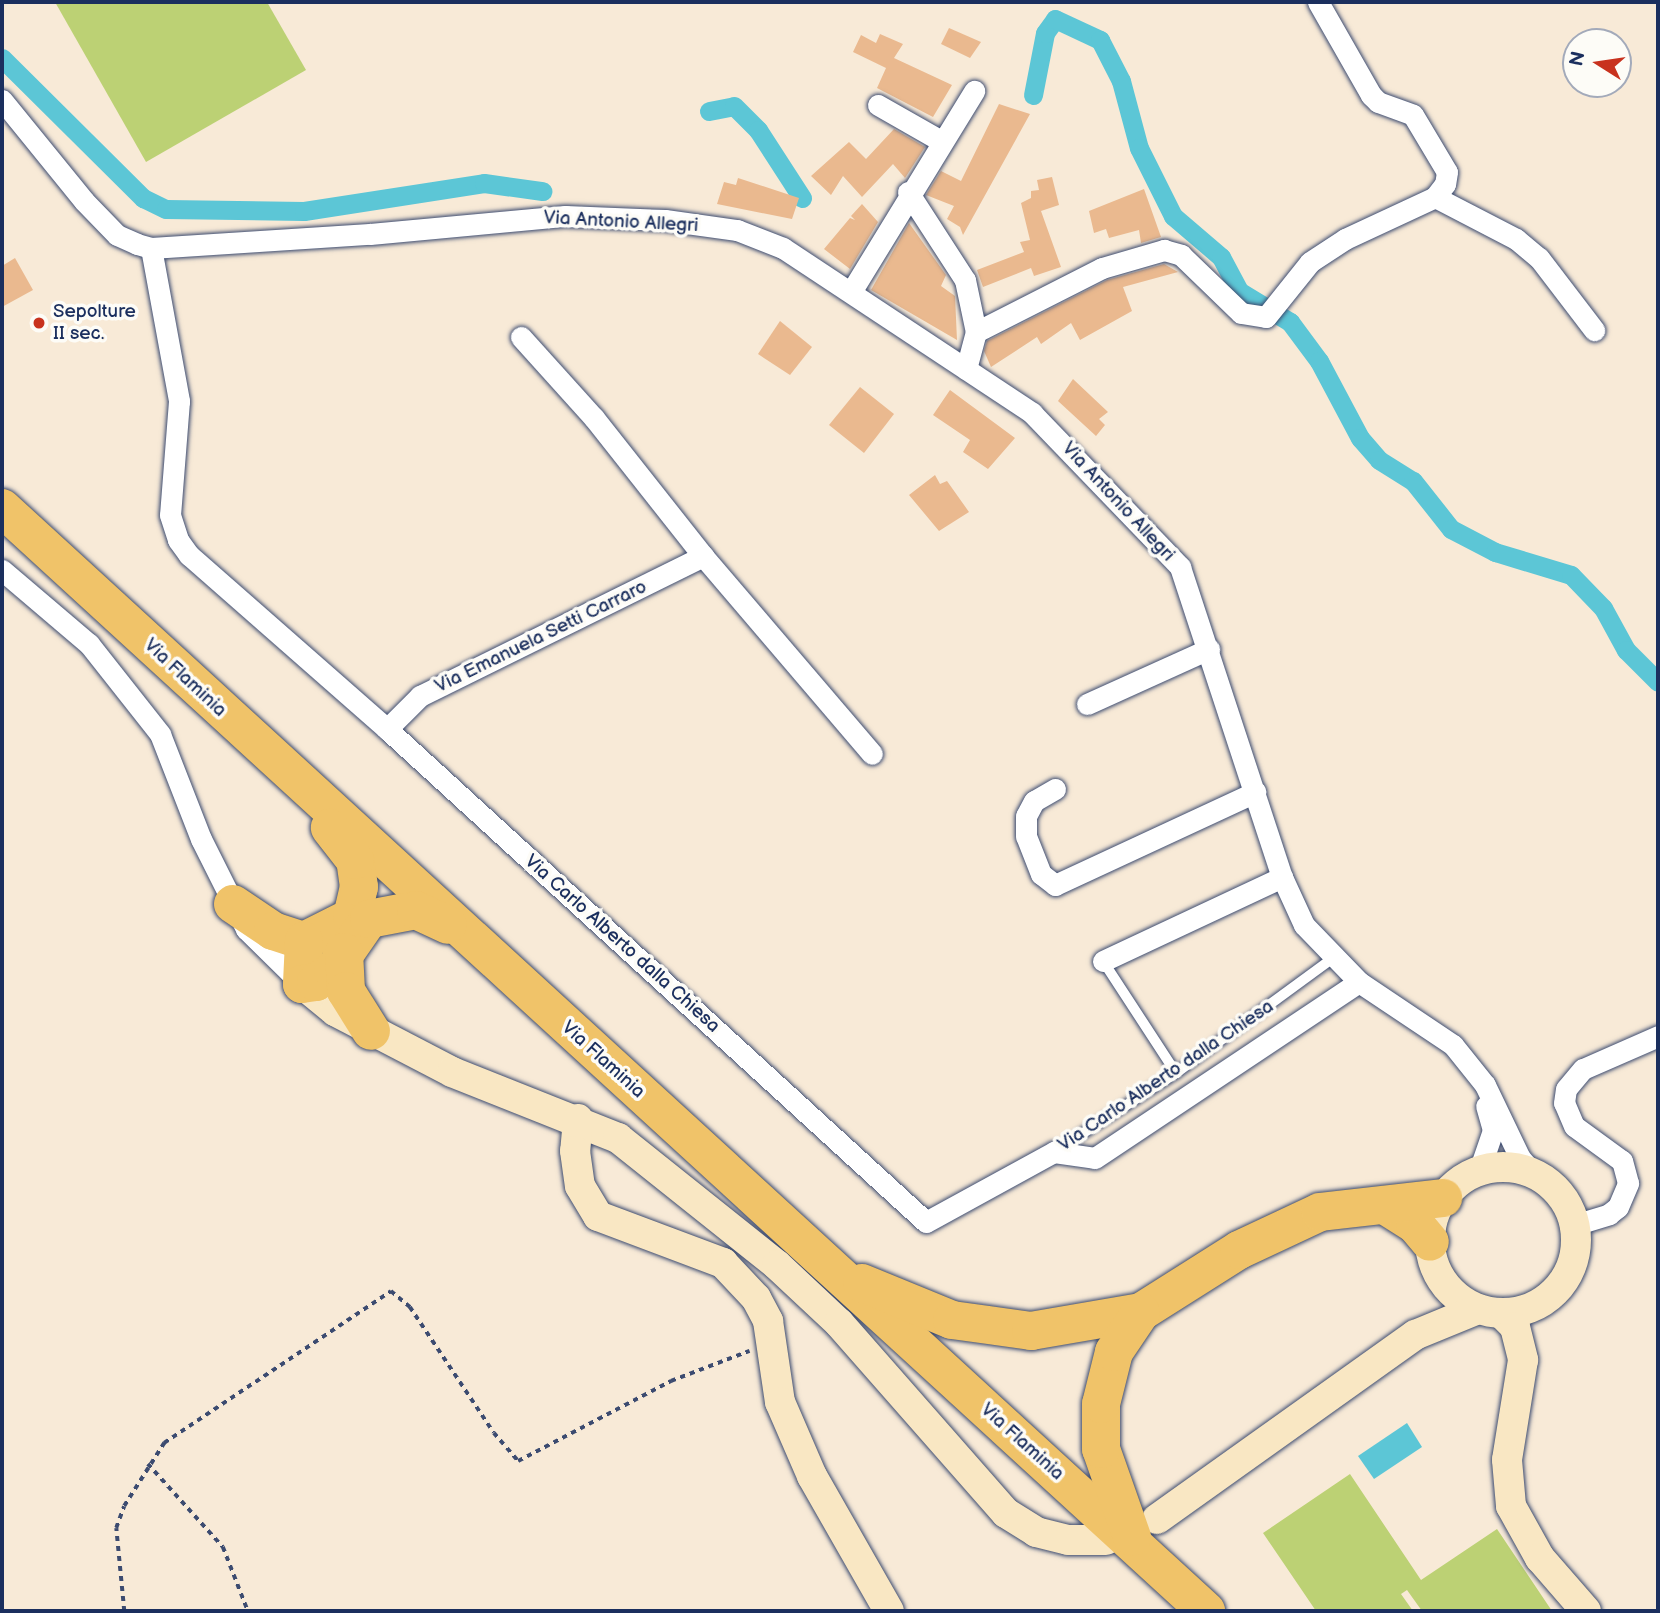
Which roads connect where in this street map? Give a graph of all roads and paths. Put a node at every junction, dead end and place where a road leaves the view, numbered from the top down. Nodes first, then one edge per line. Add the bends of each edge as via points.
1 (1318, 2) edge
2 (974, 91) dead end
3 (2, 100) edge
4 (878, 105) dead end
5 (942, 141) junction
6 (908, 192) junction
7 (1435, 197) junction
8 (151, 248) junction
9 (851, 292) junction
10 (1594, 330) dead end
11 (976, 332) junction
12 (521, 337) dead end
13 (965, 369) junction
14 (2, 508) edge
15 (703, 556) junction
16 (2, 569) edge
17 (1209, 649) junction
18 (1087, 705) dead end
19 (387, 729) junction
20 (872, 754) dead end
21 (1055, 789) dead end
22 (1255, 792) junction
23 (310, 793) junction
24 (1282, 877) junction
25 (233, 904) junction
26 (460, 930) junction
27 (304, 941) junction
28 (344, 952) junction
29 (1332, 959) junction
30 (1103, 961) joint
31 (1359, 982) junction
32 (302, 984) junction
33 (371, 1031) junction
34 (1658, 1037) edge
35 (1453, 1045) junction
36 (1176, 1073) junction
37 (578, 1119) junction
38 (1055, 1152) junction
39 (1479, 1171) junction
40 (1534, 1174) junction
41 (1443, 1198) junction
42 (1386, 1206) junction
43 (1574, 1225) junction
44 (1434, 1259) junction
45 (837, 1273) junction
46 (1544, 1301) junction
47 (1141, 1312) junction
48 (1490, 1312) junction
49 (1415, 1335) junction
50 (771, 1342) junction
51 (1522, 1348) junction
52 (148, 1464) junction
53 (1133, 1536) junction
54 (124, 1611) edge
55 (248, 1611) edge
56 (889, 1611) edge
57 (1206, 1611) edge
58 (1586, 1611) edge

1 - 7 street via 1371,95 1413,115 1447,172
2 - 5 street
3 - 8 street, Via Antonio Allegri via 117,235
4 - 5 street
5 - 6 street
6 - 9 street
6 - 11 street via 965,280
7 - 10 street via 1516,239 1539,258
7 - 11 street via 1345,239 1310,262 1266,317 1241,313 1181,255 1164,250 1102,268
8 - 9 street, Via Antonio Allegri via 565,216 665,220 737,230 783,248
8 - 19 street, Via Carlo Alberto dalla Chiesa via 180,401 169,501 178,540 189,555
9 - 13 street, Via Antonio Allegri
11 - 13 street
12 - 15 street via 594,418
13 - 17 street, Via Antonio Allegri via 1032,413 1180,567
14 - 23 highway, Via Flaminia
15 - 19 street, Via Emanuela Setti Carraro via 421,696
15 - 20 street
16 - 25 street via 89,644 160,734
17 - 18 street
17 - 22 street, Via Antonio Allegri
19 - 38 street, Via Carlo Alberto dalla Chiesa via 926,1222
21 - 22 street via 1034,800 1026,816 1027,836 1041,874 1055,885
22 - 24 street, Via Antonio Allegri
23 - 26 highway, Via Flaminia
23 - 27 highway via 355,860 359,887 352,917
24 - 29 street, Via Antonio Allegri via 1304,926
24 - 30 street
25 - 27 highway via 273,930
25 - 32 street via 246,929
26 - 28 highway via 416,910 389,912 369,919
26 - 45 highway, Via Flaminia
27 - 32 highway
28 - 32 highway via 333,971 316,982
28 - 33 highway via 346,991
29 - 31 street, Via Antonio Allegri
29 - 36 lane, Via Carlo Alberto dalla Chiesa
30 - 36 lane
31 - 35 street, Via Antonio Allegri
31 - 38 street via 1095,1158
32 - 33 main road via 335,1011
33 - 37 main road via 452,1072
34 - 43 street via 1583,1069 1566,1089 1564,1103 1574,1126 1622,1161 1628,1183 1609,1214
35 - 39 street via 1482,1098 1493,1130
35 - 40 street via 1485,1085 1520,1158
36 - 38 lane, Via Carlo Alberto dalla Chiesa
37 - 50 main road via 575,1151 580,1186 598,1216 723,1263 756,1298
37 - 53 main road via 618,1138 777,1265 897,1385 1006,1513 1036,1532 1068,1540
39 - 40 main road via 1508,1167
39 - 41 main road
40 - 43 main road via 1555,1190
41 - 42 highway
41 - 44 main road
42 - 44 highway via 1415,1224
42 - 47 highway via 1343,1207 1286,1225
43 - 46 main road via 1572,1263 1565,1279
44 - 48 main road via 1456,1297
44 - 49 main road via 1433,1316
45 - 47 highway via 952,1320 1031,1331
45 - 53 highway, Via Flaminia
46 - 48 main road
46 - 51 main road
47 - 53 highway via 1114,1352 1101,1404 1101,1449 1111,1487
48 - 49 main road
48 - 51 main road via 1515,1327
49 - 53 main road
50 - 52 path via 671,1381 518,1461 494,1433 410,1307 391,1291 197,1418 164,1443
50 - 56 main road via 780,1402 812,1476
51 - 58 main road via 1522,1378 1507,1460 1511,1506 1540,1558
52 - 54 path via 116,1528
52 - 55 path via 223,1547
53 - 57 highway, Via Flaminia

